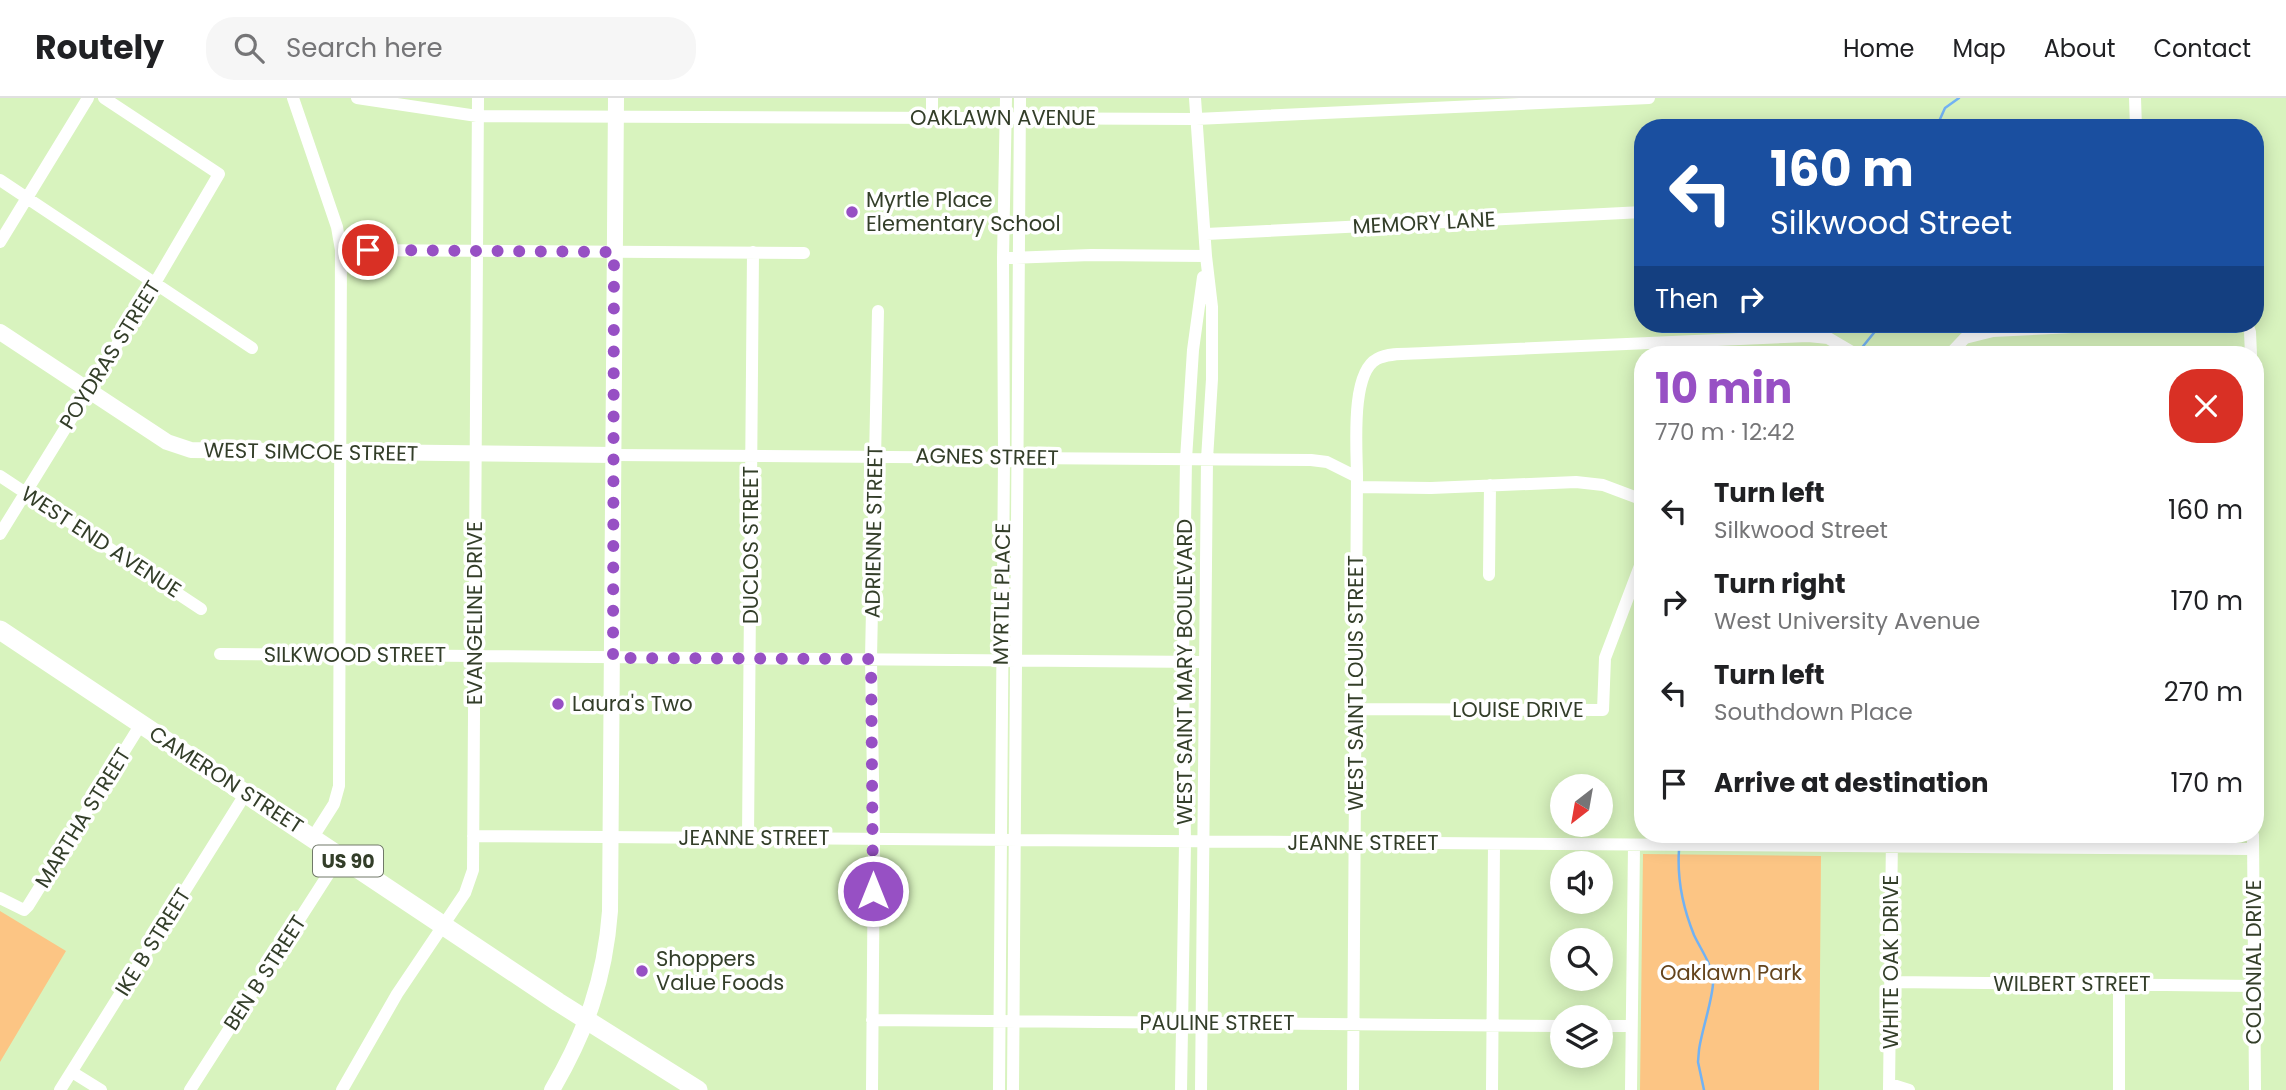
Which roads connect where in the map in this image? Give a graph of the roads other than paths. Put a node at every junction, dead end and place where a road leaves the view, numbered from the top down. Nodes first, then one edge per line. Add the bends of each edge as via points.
1 (88, 98) edge
2 (104, 98) edge
3 (293, 98) edge
4 (357, 98) edge
5 (478, 98) edge
6 (616, 98) edge
7 (932, 98) edge
8 (1006, 98) edge
9 (1020, 98) edge
10 (1195, 98) edge
11 (1327, 98) edge
12 (1649, 98) edge
13 (2135, 98) edge
14 (1585, 100) edge
15 (1456, 103) edge
16 (1329, 113) junction
17 (477, 116) junction
18 (616, 116) junction
19 (932, 118) junction
20 (1013, 118) junction
21 (1196, 119) junction
22 (2136, 119) edge
23 (0, 180) edge
24 (27, 198) junction
25 (1634, 212) edge
26 (1206, 234) junction
27 (0, 242) edge
28 (341, 250) junction
29 (477, 251) junction
30 (614, 252) junction
31 (753, 252) junction
32 (804, 253) dead end
33 (1206, 256) junction
34 (1003, 258) junction
35 (1019, 258) junction
36 (155, 283) junction
37 (878, 311) dead end
38 (0, 331) edge
39 (1985, 333) edge
40 (1686, 341) junction
41 (1686, 346) edge
42 (1844, 346) edge
43 (1957, 346) edge
44 (252, 348) dead end
45 (89, 390) junction
46 (340, 451) junction
47 (476, 453) junction
48 (614, 455) junction
49 (751, 456) junction
50 (876, 456) junction
51 (1004, 457) junction
52 (1018, 457) junction
53 (1186, 459) junction
54 (1207, 459) junction
55 (0, 475) edge
56 (1357, 482) junction
57 (1490, 485) junction
58 (25, 492) junction
59 (1634, 497) edge
60 (0, 534) edge
61 (1489, 575) dead end
62 (1634, 581) edge
63 (201, 609) dead end
64 (0, 630) edge
65 (220, 654) dead end
66 (339, 655) junction
67 (475, 656) junction
68 (613, 658) junction
69 (750, 658) junction
70 (871, 659) junction
71 (1001, 660) junction
72 (1015, 661) junction
73 (1183, 662) junction
74 (1204, 662) junction
75 (1357, 709) junction
76 (141, 724) junction
77 (246, 793) junction
78 (473, 836) junction
79 (313, 837) junction
80 (610, 837) junction
81 (748, 838) junction
82 (874, 839) junction
83 (1002, 840) junction
84 (1017, 840) junction
85 (1204, 842) junction
86 (1185, 843) junction
87 (1354, 843) junction
88 (1692, 843) edge
89 (1892, 843) edge
90 (1982, 843) edge
91 (2253, 843) edge
92 (1494, 844) junction
93 (1634, 845) junction
94 (2253, 849) junction
95 (340, 856) junction
96 (0, 898) edge
97 (443, 925) junction
98 (1891, 982) junction
99 (2119, 985) junction
100 (2254, 986) junction
101 (872, 1020) junction
102 (588, 1021) junction
103 (1000, 1022) junction
104 (1014, 1022) junction
105 (1182, 1023) junction
106 (1201, 1023) junction
107 (1353, 1024) junction
108 (1493, 1025) junction
109 (1550, 1026) edge
110 (1613, 1026) edge
111 (1630, 1026) junction
112 (72, 1072) junction
113 (1890, 1087) edge
114 (60, 1090) edge
115 (101, 1090) edge
116 (190, 1090) edge
117 (342, 1090) edge
118 (552, 1090) edge
119 (698, 1090) edge
120 (872, 1090) edge
121 (999, 1090) edge
122 (1013, 1090) edge
123 (1181, 1090) edge
124 (1201, 1090) edge
125 (1353, 1090) edge
126 (1492, 1090) edge
127 (1631, 1090) edge
128 (1909, 1090) edge
129 (2119, 1090) edge
130 (2255, 1090) edge

1 - 24 street
2 - 36 street, POYDRAS STREET via 219,174
3 - 28 street
4 - 17 street, OAKLAWN AVENUE
5 - 17 street, EVANGELINE DRIVE
6 - 18 main road
7 - 19 street
8 - 20 street, MYRTLE PLACE
9 - 20 street, MYRTLE PLACE
10 - 21 street, WEST SAINT MARY BOULEVARD
11 - 16 street
12 - 14 street, OAKLAWN AVENUE
13 - 22 street
14 - 15 street, OAKLAWN AVENUE
15 - 16 street, OAKLAWN AVENUE
16 - 21 street, OAKLAWN AVENUE
17 - 18 street, OAKLAWN AVENUE
17 - 29 street, EVANGELINE DRIVE
18 - 19 street, OAKLAWN AVENUE
18 - 30 main road
19 - 20 street, OAKLAWN AVENUE
20 - 21 street, OAKLAWN AVENUE
20 - 34 street, MYRTLE PLACE
20 - 35 street, MYRTLE PLACE
21 - 26 street, WEST SAINT MARY BOULEVARD
23 - 24 street
24 - 27 street
24 - 36 street
25 - 26 street, MEMORY LANE
26 - 33 street, WEST SAINT MARY BOULEVARD
28 - 29 street
28 - 46 street
29 - 30 street
29 - 47 street, EVANGELINE DRIVE
30 - 31 street
30 - 48 main road
31 - 32 street
31 - 49 street, DUCLOS STREET
33 - 35 street
33 - 53 street, WEST SAINT MARY BOULEVARD via 1192,350
33 - 54 street, WEST SAINT MARY BOULEVARD via 1212,307
34 - 35 street
34 - 51 street, MYRTLE PLACE
35 - 52 street, MYRTLE PLACE
36 - 44 street
36 - 45 street, POYDRAS STREET
37 - 50 street, ADRIENNE STREET
38 - 45 main road, WEST SIMCOE STREET
39 - 43 street via 1965,338
40 - 41 street
40 - 42 street via 1816,336
40 - 56 street, WEST SAINT LOUIS STREET via 1383,356 1370,363 1361,381
45 - 46 main road, WEST SIMCOE STREET via 167,442 191,450
45 - 58 street, POYDRAS STREET
46 - 47 main road, WEST SIMCOE STREET
46 - 66 street
47 - 48 main road, WEST SIMCOE STREET
47 - 67 street, EVANGELINE DRIVE
48 - 49 street, AGNES STREET
48 - 68 main road
49 - 50 street, AGNES STREET
49 - 69 street, DUCLOS STREET
50 - 51 street, AGNES STREET
50 - 70 street, ADRIENNE STREET
51 - 52 street, AGNES STREET
51 - 71 street, MYRTLE PLACE
52 - 53 street, AGNES STREET
52 - 72 street, MYRTLE PLACE
53 - 54 street, AGNES STREET
53 - 73 street, WEST SAINT MARY BOULEVARD
54 - 56 street, AGNES STREET via 1327,462
54 - 74 street, WEST SAINT MARY BOULEVARD
55 - 58 street, WEST END AVENUE
56 - 57 street, AGNES STREET
56 - 75 street, WEST SAINT LOUIS STREET
57 - 59 street, AGNES STREET via 1594,483
57 - 61 street
58 - 60 street, POYDRAS STREET
58 - 63 street, WEST END AVENUE
62 - 75 street, LOUISE DRIVE via 1607,651 1603,710
64 - 76 main road, CAMERON STREET / US 90
65 - 66 street, SILKWOOD STREET
66 - 67 street, SILKWOOD STREET
66 - 79 street via 338,795
67 - 68 street, SILKWOOD STREET
67 - 78 street, EVANGELINE DRIVE
68 - 69 street, SILKWOOD STREET
68 - 80 main road
69 - 70 street, SILKWOOD STREET
69 - 81 street, DUCLOS STREET
70 - 71 street, SILKWOOD STREET
70 - 82 street, ADRIENNE STREET
71 - 72 street, SILKWOOD STREET
71 - 83 street, MYRTLE PLACE
72 - 73 street, SILKWOOD STREET
72 - 84 street, MYRTLE PLACE
73 - 74 street, SILKWOOD STREET
73 - 86 street, WEST SAINT MARY BOULEVARD
74 - 85 street, WEST SAINT MARY BOULEVARD
75 - 87 street, WEST SAINT LOUIS STREET
76 - 77 main road, CAMERON STREET / US 90
76 - 96 street, MARTHA STREET via 23,910
77 - 79 main road, CAMERON STREET / US 90
77 - 112 street, IKE B STREET
78 - 80 street, JEANNE STREET
78 - 97 street, EVANGELINE DRIVE via 470,881
79 - 95 main road, CAMERON STREET / US 90
80 - 81 street, JEANNE STREET
80 - 102 main road via 609,928
81 - 82 street, JEANNE STREET
82 - 83 street, JEANNE STREET
82 - 101 street, ADRIENNE STREET
83 - 84 street, JEANNE STREET
83 - 103 street, MYRTLE PLACE
84 - 86 street, JEANNE STREET
84 - 104 street, MYRTLE PLACE
85 - 86 street, JEANNE STREET
85 - 87 street, JEANNE STREET
85 - 106 street, WEST SAINT MARY BOULEVARD
86 - 105 street, WEST SAINT MARY BOULEVARD
87 - 92 street, JEANNE STREET
87 - 107 street, WEST SAINT LOUIS STREET
88 - 93 street, JEANNE STREET
89 - 98 street, WHITE OAK DRIVE
90 - 94 street, JEANNE STREET
91 - 94 street, COLONIAL DRIVE
92 - 93 street, JEANNE STREET
92 - 108 street
93 - 111 street
94 - 100 street, COLONIAL DRIVE
95 - 97 main road, CAMERON STREET / US 90
95 - 116 street, BEN B STREET
97 - 102 main road, CAMERON STREET / US 90
97 - 117 street, EVANGELINE DRIVE
98 - 99 street, WILBERT STREET
98 - 113 street, WHITE OAK DRIVE
99 - 100 street, WILBERT STREET
99 - 129 street
100 - 130 street, COLONIAL DRIVE
101 - 103 street, PAULINE STREET
101 - 120 street, ADRIENNE STREET
102 - 118 main road
102 - 119 main road, CAMERON STREET / US 90
103 - 104 street, PAULINE STREET
103 - 121 street, MYRTLE PLACE
104 - 105 street, PAULINE STREET
104 - 122 street, MYRTLE PLACE
105 - 106 street, PAULINE STREET
105 - 123 street, WEST SAINT MARY BOULEVARD
106 - 107 street, PAULINE STREET
106 - 124 street, WEST SAINT MARY BOULEVARD
107 - 108 street, PAULINE STREET
107 - 125 street, WEST SAINT LOUIS STREET
108 - 109 street, PAULINE STREET
108 - 126 street
110 - 111 street
111 - 127 street
112 - 114 street, IKE B STREET
112 - 115 street
113 - 128 street

